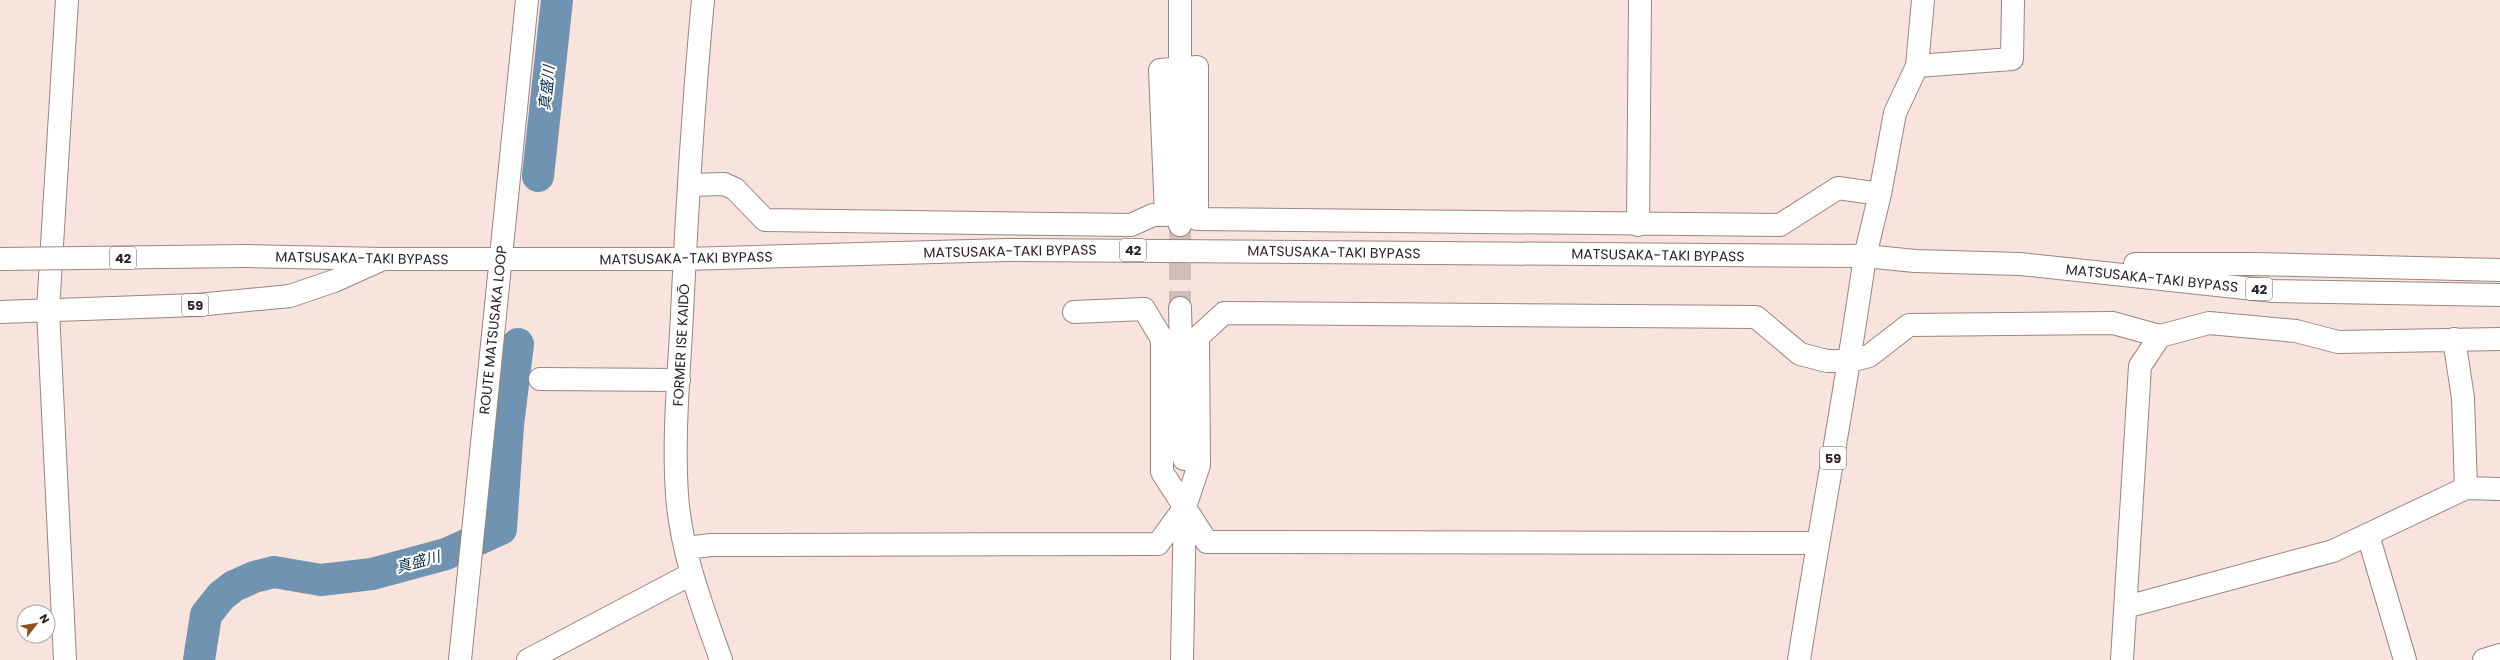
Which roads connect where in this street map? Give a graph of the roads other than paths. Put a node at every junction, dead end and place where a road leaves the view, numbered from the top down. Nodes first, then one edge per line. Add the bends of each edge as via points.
1 (67, 0) edge
2 (527, 0) edge
3 (703, 0) edge
4 (1180, 0) edge
5 (1640, 0) edge
6 (1923, 0) edge
7 (2013, 0) edge
8 (1917, 66) junction
9 (1179, 67) junction
10 (689, 186) junction
11 (1880, 194) junction
12 (1180, 225) tunnel mouth
13 (1638, 225) junction
14 (1865, 256) junction
15 (0, 259) edge
16 (384, 259) junction
17 (500, 259) junction
18 (685, 259) junction
19 (2020, 264) junction
20 (2500, 270) edge
21 (2500, 295) edge
22 (1180, 308) tunnel mouth
23 (48, 310) junction
24 (0, 312) edge
25 (1074, 312) dead end
26 (2160, 336) junction
27 (2500, 338) edge
28 (2454, 339) junction
29 (1850, 360) junction
30 (540, 379) dead end
31 (679, 380) junction
32 (2466, 488) junction
33 (2500, 489) edge
34 (1185, 508) junction
35 (2368, 535) junction
36 (1817, 543) junction
37 (686, 548) junction
38 (691, 574) junction
39 (2126, 607) junction
40 (2500, 655) edge
41 (65, 660) edge
42 (460, 660) edge
43 (528, 660) edge
44 (721, 660) edge
45 (1182, 660) edge
46 (1800, 660) edge
47 (2122, 660) edge
48 (2405, 660) edge
49 (2484, 660) edge

1 - 23 main road
2 - 17 main road, ROUTE MATSUSAKA LOOP
3 - 10 main road, FORMER ISE KAIDŌ
4 - 9 main road
5 - 13 main road
6 - 8 main road
7 - 8 main road via 2012,59
8 - 11 main road via 1895,113
9 - 10 main road via 1160,70 1166,215 1153,215 1131,225 765,220 735,189 724,184
9 - 12 main road
9 - 13 main road via 1196,67 1197,219
10 - 18 main road, FORMER ISE KAIDŌ
11 - 13 main road via 1838,188 1780,225
11 - 14 main road
14 - 18 main road, MATSUSAKA-TAKI BYPASS / 42 via 1007,250
14 - 19 main road, MATSUSAKA-TAKI BYPASS / 42 via 1915,261
14 - 29 main road, 59
15 - 16 main road, MATSUSAKA-TAKI BYPASS / 42, bridge via 246,256
16 - 17 main road, MATSUSAKA-TAKI BYPASS / 42
16 - 23 main road, 59 via 290,296 197,305
17 - 18 main road, MATSUSAKA-TAKI BYPASS / 42
17 - 42 main road, ROUTE MATSUSAKA LOOP
18 - 31 main road, FORMER ISE KAIDŌ
19 - 20 main road, MATSUSAKA-TAKI BYPASS / 42 via 2253,264
19 - 21 main road, MATSUSAKA-TAKI BYPASS / 42 via 2273,291
22 - 34 main road
23 - 24 main road, 59
23 - 41 main road
25 - 34 main road via 1144,309 1162,339 1162,472
26 - 28 main road via 2209,323 2296,332 2338,342
26 - 29 main road via 2113,323 1909,324 1869,356
26 - 39 main road via 2140,366
27 - 28 main road
28 - 32 main road via 2463,398
29 - 34 main road via 1828,361 1800,354 1756,317 1224,313 1198,337 1199,465
29 - 36 main road, 59
30 - 31 main road
31 - 37 main road, FORMER ISE KAIDŌ via 677,496
32 - 33 main road
32 - 35 main road
34 - 36 main road via 1207,542
34 - 37 main road via 1158,544 719,545
34 - 45 main road
35 - 39 main road via 2333,552
35 - 48 main road
36 - 46 main road, 59
37 - 38 main road, FORMER ISE KAIDŌ
38 - 43 main road
38 - 44 main road, FORMER ISE KAIDŌ
39 - 47 main road
40 - 49 main road

